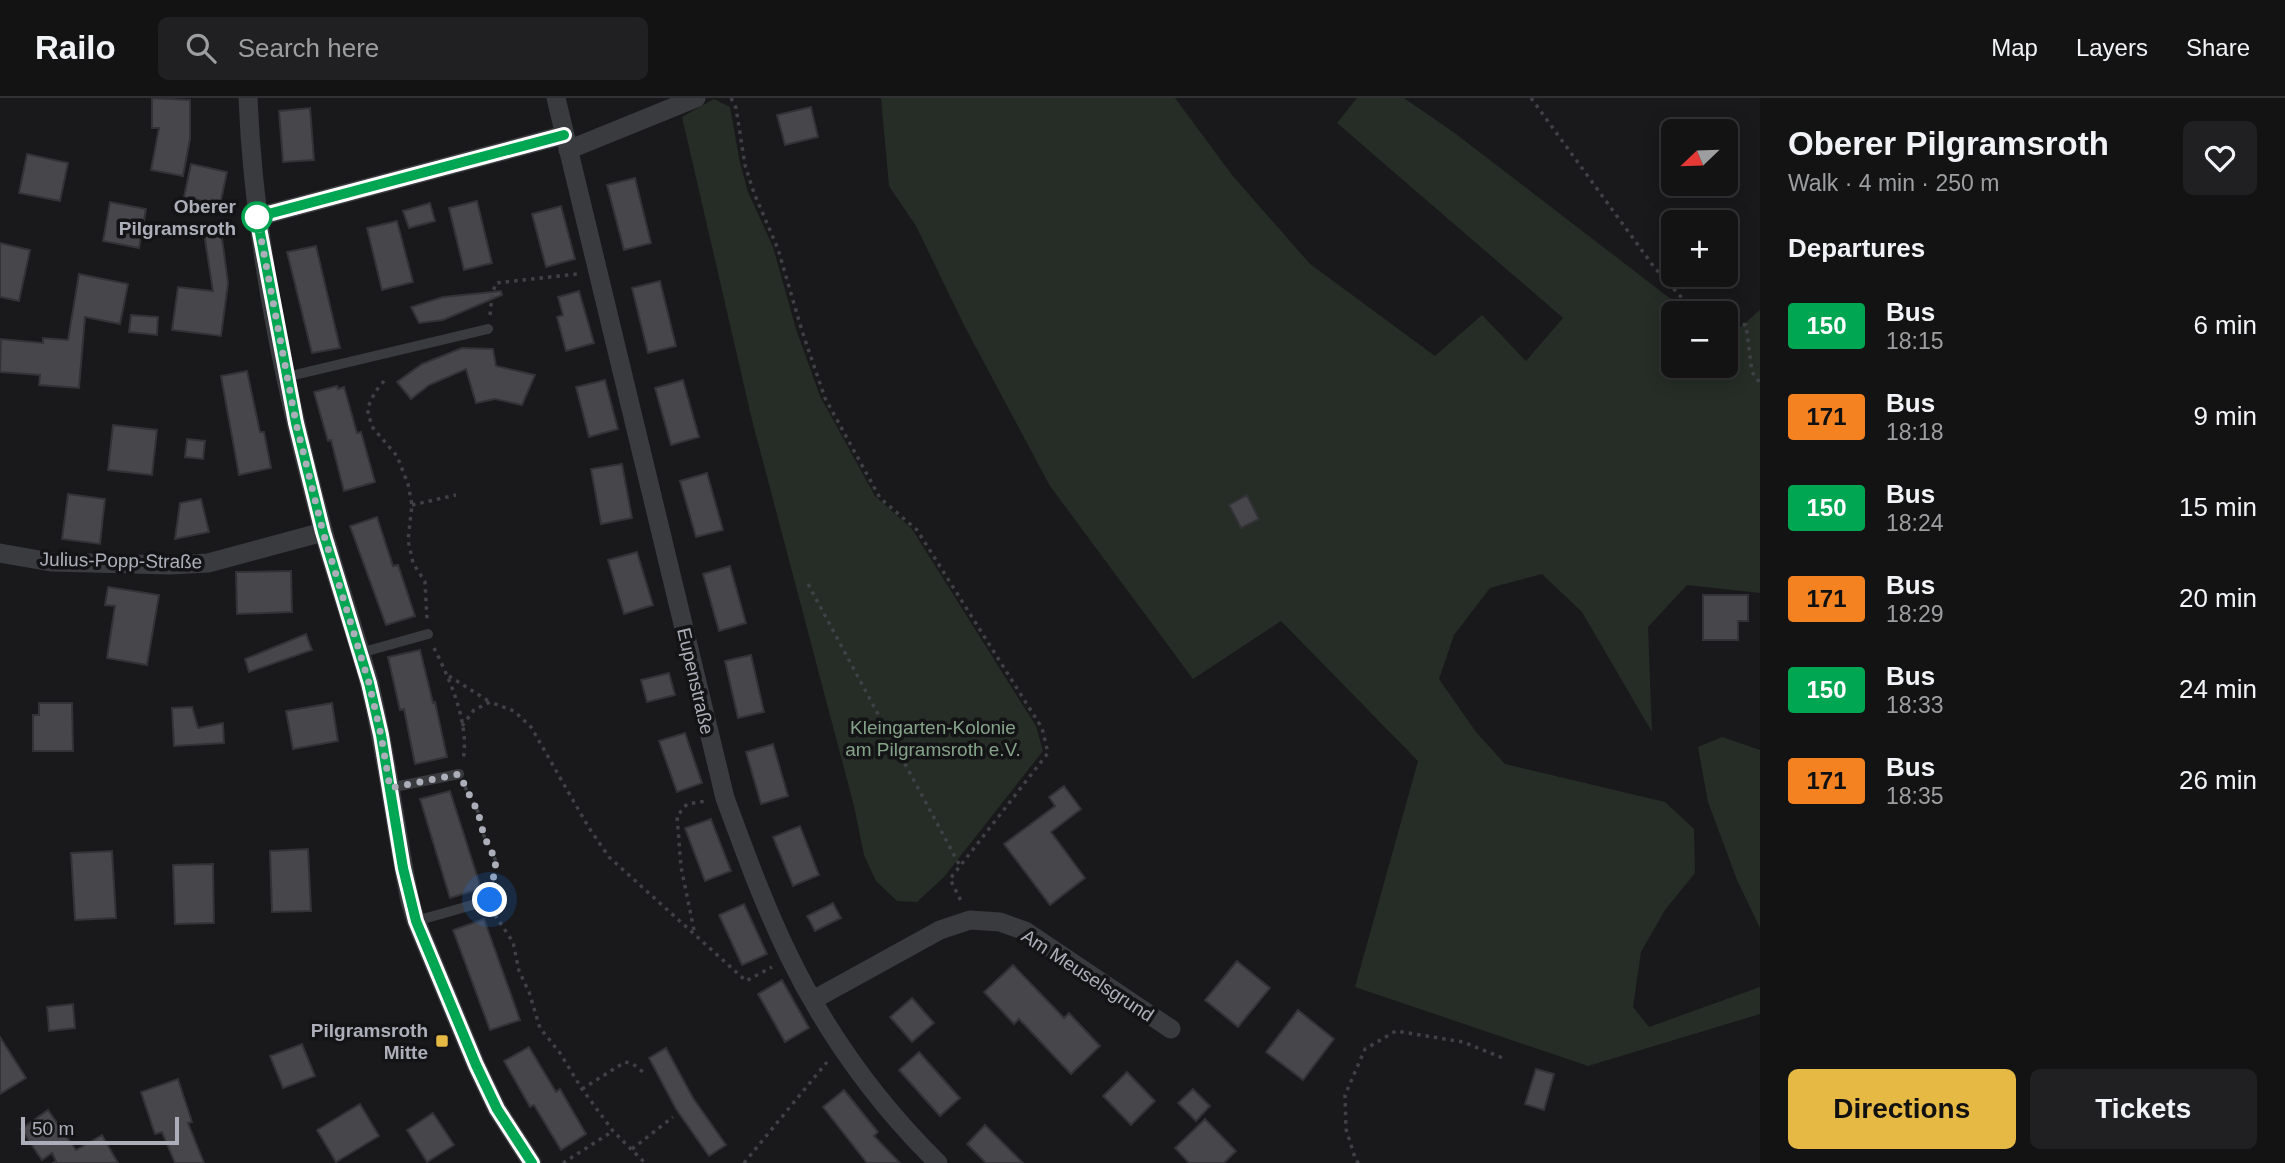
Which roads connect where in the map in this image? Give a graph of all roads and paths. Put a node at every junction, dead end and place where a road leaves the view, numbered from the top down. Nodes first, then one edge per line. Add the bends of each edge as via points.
1 (248, 98) edge
2 (556, 98) edge
3 (696, 98) edge
4 (731, 98) edge
5 (1531, 98) edge
6 (566, 143) junction
7 (257, 217) junction
8 (597, 271) junction
9 (1685, 301) edge
10 (1738, 323) edge
11 (488, 329) joint
12 (286, 377) junction
13 (384, 381) dead end
14 (1760, 383) edge
15 (456, 495) dead end
16 (412, 505) junction
17 (323, 532) junction
18 (0, 553) edge
19 (808, 584) dead end
20 (428, 634) junction
21 (360, 653) junction
22 (448, 675) junction
23 (490, 702) junction
24 (462, 726) junction
25 (459, 774) junction
26 (390, 788) junction
27 (726, 799) junction
28 (960, 866) junction
29 (490, 900) junction
30 (970, 920) junction
31 (416, 921) junction
32 (694, 932) junction
33 (790, 957) junction
34 (814, 1000) junction
35 (1171, 1029) dead end
36 (841, 1045) junction
37 (1503, 1058) dead end
38 (643, 1072) dead end
39 (582, 1089) junction
40 (673, 1117) dead end
41 (613, 1131) junction
42 (632, 1149) junction
43 (532, 1163) edge
44 (564, 1163) edge
45 (645, 1163) edge
46 (744, 1163) edge
47 (938, 1163) edge
48 (1359, 1163) edge

1 - 7 street
2 - 6 street, Eupenstraße
3 - 6 street
4 - 28 path via 754,193 778,248 825,398 880,498 917,530 1042,728 1048,753
5 - 9 path via 1654,267
6 - 7 street
6 - 8 street, Eupenstraße
7 - 12 street
8 - 11 path via 496,283
8 - 27 street, Eupenstraße
10 - 14 path via 1746,325 1752,372
11 - 12 lane
12 - 17 street
13 - 16 path via 368,414 373,428 397,456
15 - 16 path
16 - 20 path via 408,540 413,562 425,582
17 - 18 street, Julius-Popp-Straße via 195,564 51,562
17 - 21 street
19 - 28 path
20 - 21 lane
20 - 22 path
21 - 26 street
22 - 23 path
22 - 24 path
23 - 24 path via 474,710
23 - 32 path via 513,711 531,727 610,857
24 - 25 path via 464,756
25 - 26 lane
25 - 29 path via 496,861
26 - 31 street
27 - 32 path via 687,804 677,816
27 - 33 street, Eupenstraße
28 - 30 path via 950,879
29 - 31 lane
29 - 39 path via 489,907 513,942 540,1028
30 - 34 street, Am Meuselsgrund via 940,930
30 - 35 street, Am Meuselsgrund via 1000,922 1025,931
31 - 43 street via 497,1109
32 - 33 path via 747,981
33 - 34 street, Eupenstraße
34 - 36 street, Eupenstraße
36 - 46 path
36 - 47 street, Eupenstraße via 882,1102
37 - 48 path via 1463,1042 1396,1031 1365,1049 1345,1095 1346,1129
38 - 39 path via 625,1062
39 - 41 path
40 - 42 path
41 - 42 path
41 - 44 path
42 - 45 path

